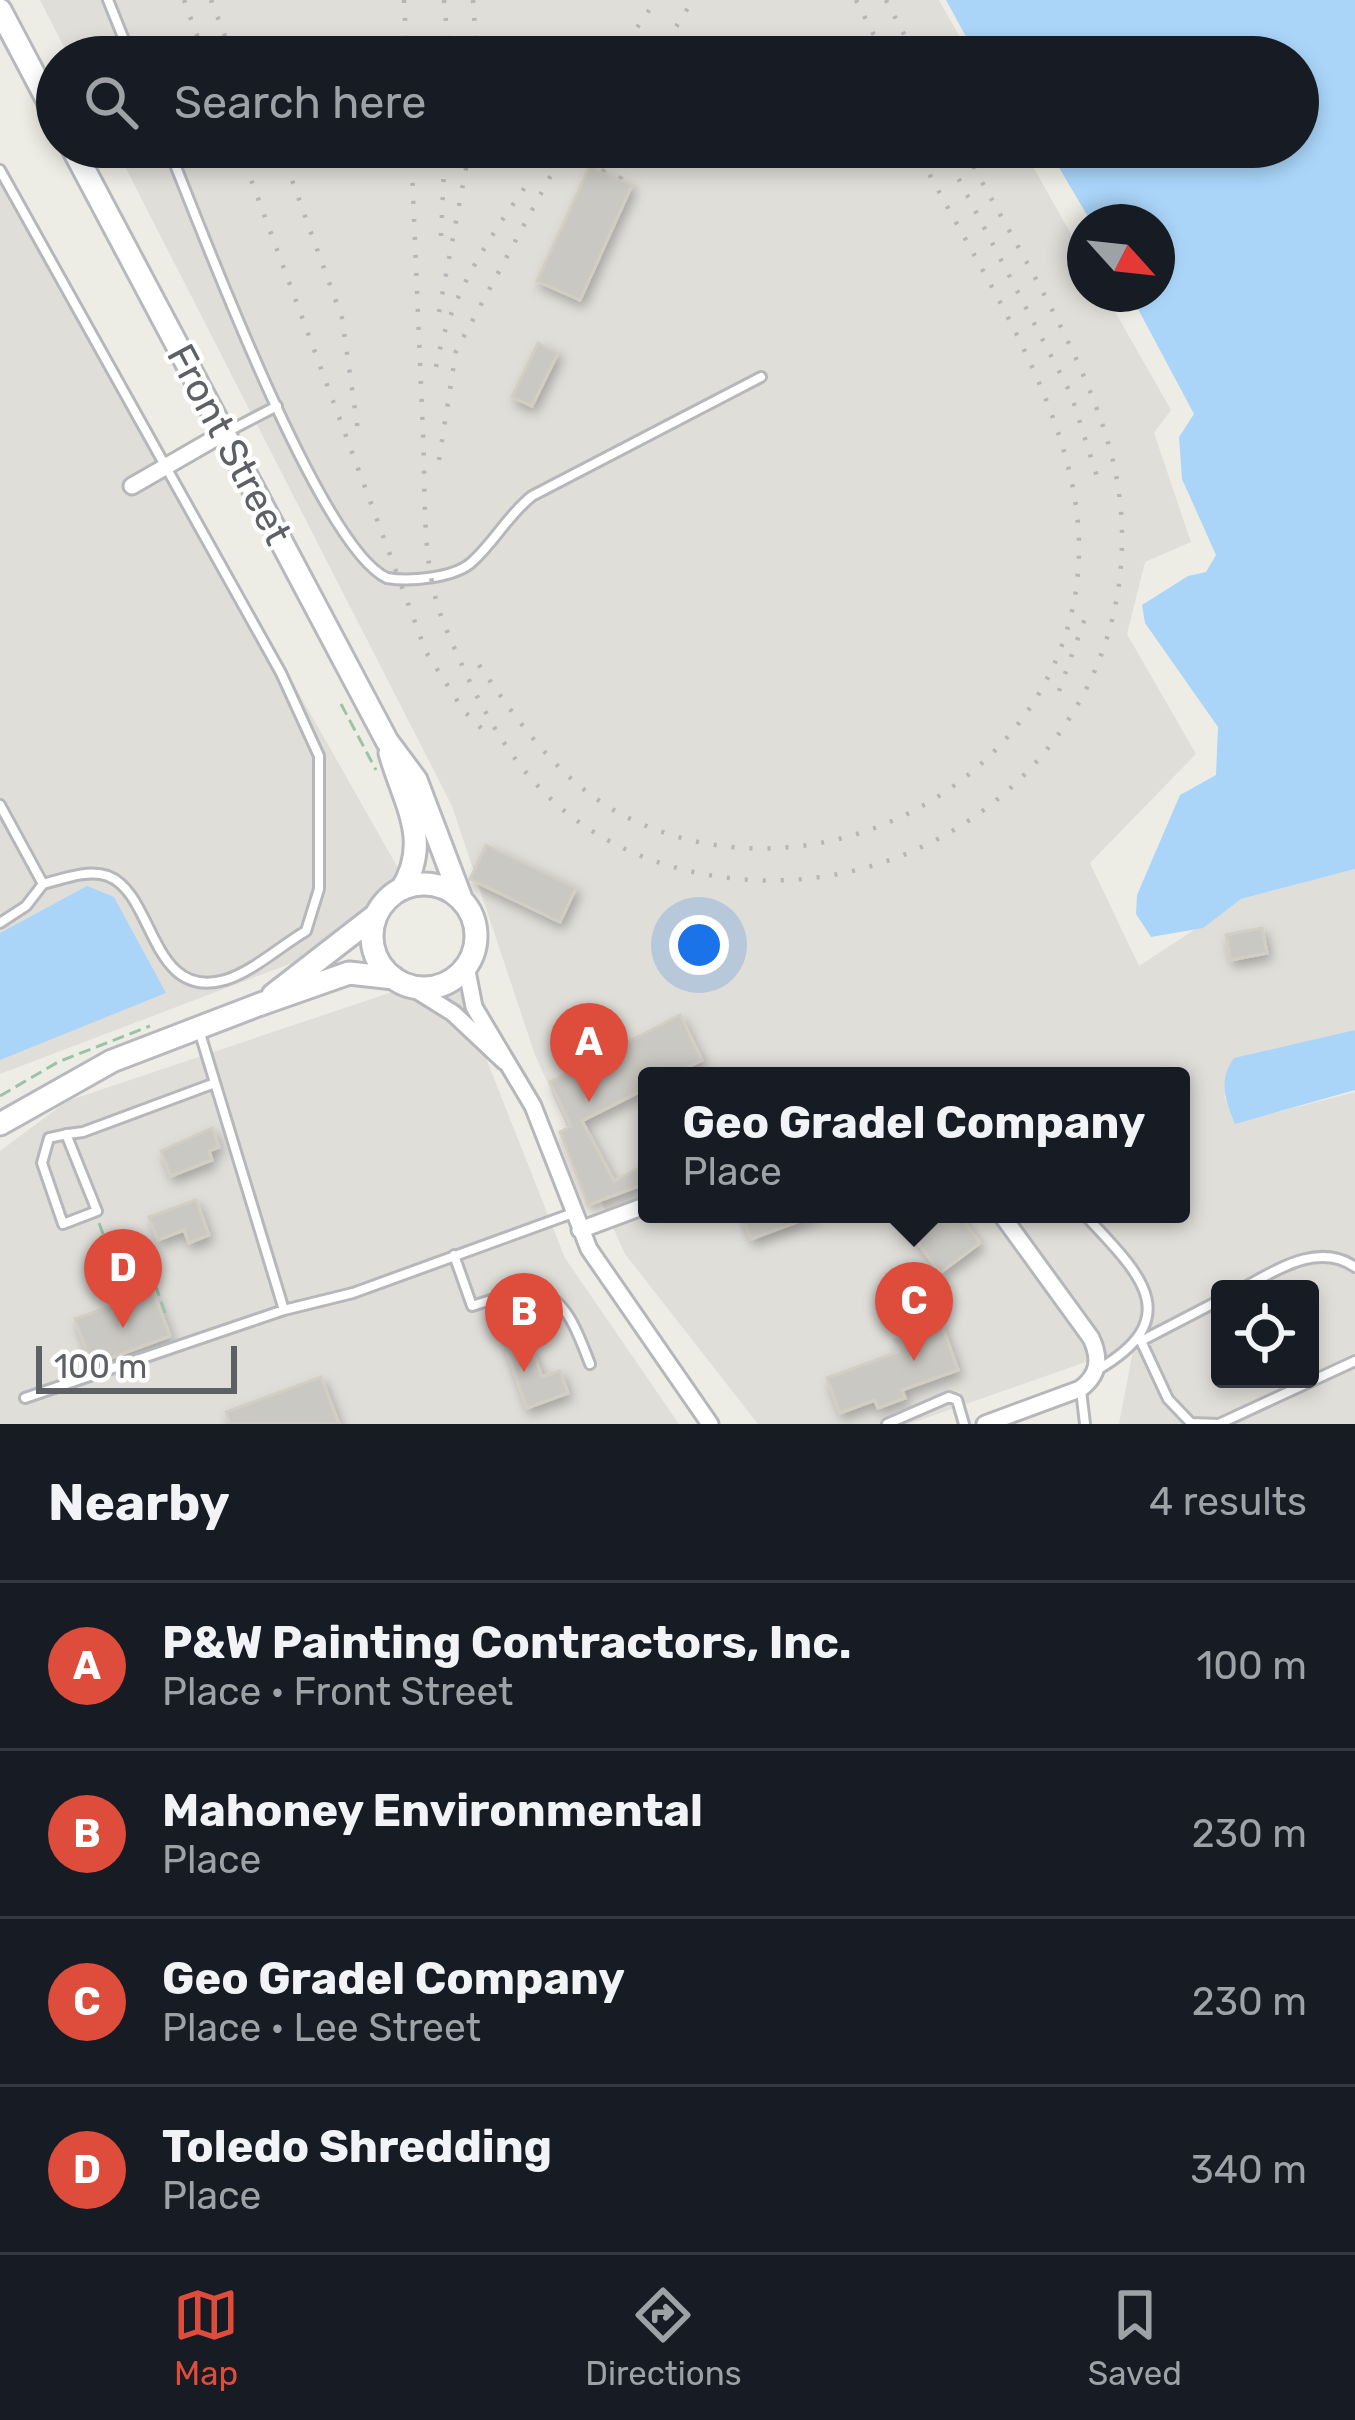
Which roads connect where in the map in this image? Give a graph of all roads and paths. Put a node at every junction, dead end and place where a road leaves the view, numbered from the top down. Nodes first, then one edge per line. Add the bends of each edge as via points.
1 (108, 0) edge
2 (0, 10) edge
3 (123, 36) edge
4 (36, 78) edge
5 (83, 168) edge
6 (177, 168) edge
7 (0, 170) edge
8 (761, 377) dead end
9 (277, 406) junction
10 (224, 433) junction
11 (168, 466) junction
12 (132, 486) dead end
13 (341, 704) dead end
14 (387, 741) junction
15 (380, 776) dead end
16 (0, 805) edge
17 (43, 884) junction
18 (402, 889) junction
19 (462, 901) junction
20 (376, 915) junction
21 (0, 923) edge
22 (466, 966) junction
23 (401, 982) junction
24 (258, 1005) junction
25 (149, 1027) dead end
26 (199, 1029) junction
27 (512, 1068) junction
28 (215, 1083) junction
29 (0, 1096) edge
30 (0, 1124) edge
31 (66, 1134) junction
32 (638, 1208) edge
33 (573, 1213) junction
34 (98, 1222) dead end
35 (1007, 1223) edge
36 (1092, 1223) edge
37 (580, 1230) junction
38 (454, 1256) junction
39 (1355, 1267) edge
40 (1258, 1280) edge
41 (1211, 1305) edge
42 (284, 1310) junction
43 (167, 1319) dead end
44 (1141, 1341) junction
45 (1355, 1361) edge
46 (590, 1364) dead end
47 (1096, 1371) junction
48 (1080, 1389) junction
49 (26, 1398) dead end
50 (710, 1424) edge
51 (887, 1424) edge
52 (964, 1424) edge
53 (986, 1424) edge
54 (1085, 1424) edge

1 - 3 lane
2 - 4 street
5 - 10 street, Front Street
6 - 9 lane
7 - 11 lane
8 - 9 lane via 532,496 459,569 400,580 370,571 357,556
9 - 10 lane
10 - 11 street
10 - 14 street, Front Street
11 - 12 street
11 - 17 lane via 319,756 319,889 306,931 224,980 166,964 126,888 107,876
13 - 15 path
14 - 18 street, Front Street via 418,832
14 - 19 street, Front Street via 416,780
16 - 17 lane
17 - 21 lane
18 - 19 street via 431,884
18 - 20 street
19 - 22 street via 476,935
20 - 23 street via 373,946
20 - 24 street
22 - 23 street via 439,986
22 - 27 street via 474,1007
23 - 24 street via 349,973
23 - 27 street via 453,1013
24 - 26 street
25 - 29 path via 58,1062
26 - 28 lane
26 - 30 street via 112,1061
27 - 33 street
28 - 31 lane
28 - 42 lane
31 - 31 lane via 49,1138 41,1152 63,1224 97,1211
32 - 37 street
33 - 37 street
33 - 38 lane
34 - 43 path via 126,1297 155,1287
35 - 47 street via 1094,1344
36 - 44 lane via 1143,1289 1149,1320
37 - 50 street
38 - 42 lane
38 - 46 lane via 472,1306 529,1288 557,1300
39 - 40 lane via 1323,1255
41 - 44 lane
42 - 49 lane
44 - 45 lane via 1168,1399 1191,1423 1219,1424
44 - 47 lane
47 - 48 street
48 - 53 street
48 - 54 lane
51 - 52 lane via 949,1397

